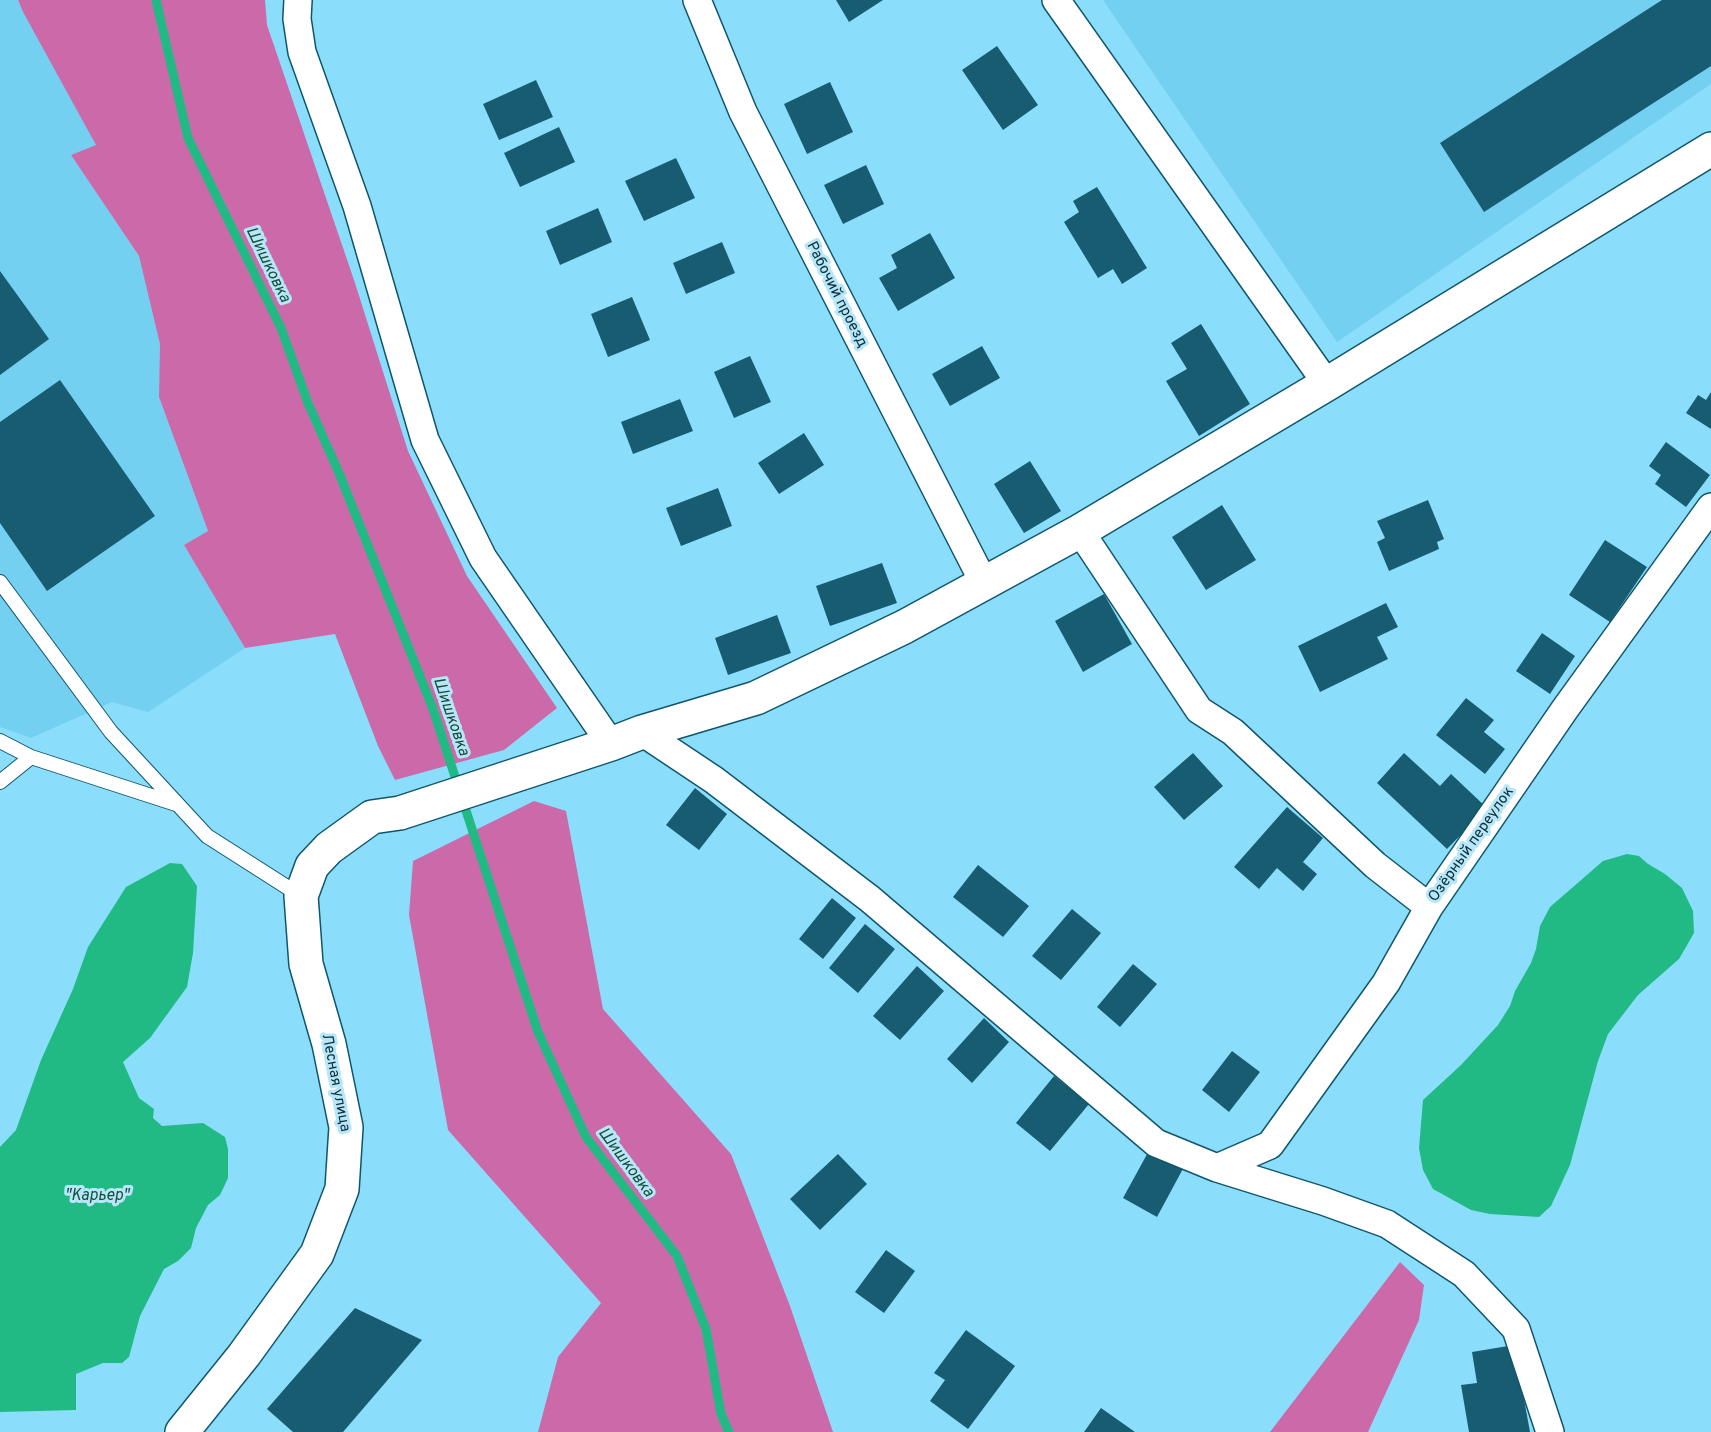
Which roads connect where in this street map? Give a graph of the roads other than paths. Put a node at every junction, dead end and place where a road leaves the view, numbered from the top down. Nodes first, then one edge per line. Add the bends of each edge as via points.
1 (298, 0) edge
2 (697, 0) edge
3 (1056, 0) edge
4 (1711, 149) edge
5 (1328, 384) junction
6 (1711, 507) edge
7 (1080, 531) junction
8 (0, 582) edge
9 (985, 585) junction
10 (642, 732) junction
11 (0, 741) edge
12 (611, 744) junction
13 (32, 757) junction
14 (0, 782) edge
15 (178, 805) junction
16 (301, 897) junction
17 (1429, 907) junction
18 (1217, 1168) junction
19 (182, 1432) edge
20 (1550, 1432) edge

1 - 12 street via 302,52 357,206 425,441 483,558
2 - 9 street, Рабочий проезд via 743,112
3 - 5 street
4 - 5 street, Лесная улица
5 - 7 street, Лесная улица
6 - 17 street, Озёрный переулок
7 - 9 street, Лесная улица
7 - 17 street, Озёрный переулок via 1199,710 1233,732 1375,865
8 - 15 lane via 111,732
9 - 10 street, Лесная улица via 756,698
10 - 12 street, Лесная улица
10 - 18 street via 714,780 870,898 1156,1143
11 - 13 lane
12 - 16 street, Лесная улица via 400,813 372,817 328,848 312,866
13 - 14 lane
13 - 15 lane
15 - 16 lane via 207,836
16 - 19 street, Лесная улица via 306,964 329,1044 346,1127 342,1189 317,1254
17 - 18 street via 1386,983 1270,1145
18 - 20 street via 1387,1224 1464,1274 1516,1329

